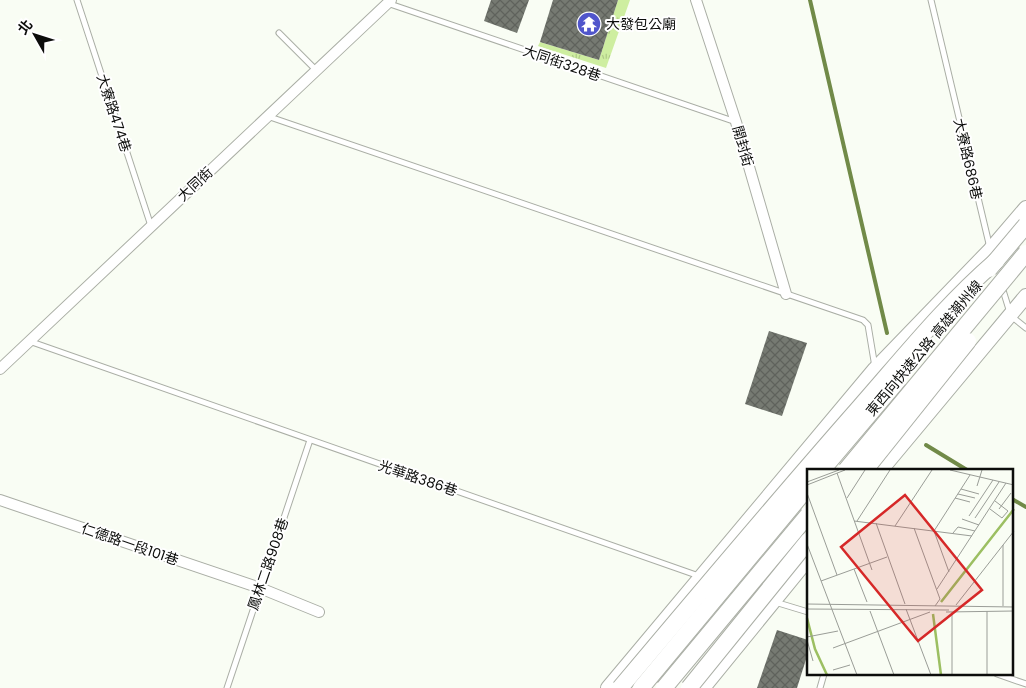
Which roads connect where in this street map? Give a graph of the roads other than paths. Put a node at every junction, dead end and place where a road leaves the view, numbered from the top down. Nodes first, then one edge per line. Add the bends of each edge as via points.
1 (77, 0) edge
2 (696, 0) edge
3 (931, 0) edge
4 (388, 1) edge
5 (279, 33) dead end
6 (316, 70) junction
7 (267, 116) junction
8 (736, 122) junction
9 (1026, 208) edge
10 (1026, 225) edge
11 (151, 226) junction
12 (1026, 253) edge
13 (994, 260) junction
14 (1026, 266) edge
15 (999, 278) dead end
16 (786, 294) junction
17 (1026, 296) edge
18 (1011, 316) junction
19 (1026, 328) edge
20 (29, 341) junction
21 (0, 369) edge
22 (875, 369) junction
23 (884, 408) dead end
24 (886, 417) dead end
25 (310, 440) junction
26 (889, 463) edge
27 (823, 469) edge
28 (847, 469) edge
29 (866, 469) edge
30 (807, 488) edge
31 (0, 500) edge
32 (807, 516) edge
33 (807, 541) edge
34 (807, 561) edge
35 (701, 576) junction
36 (260, 588) junction
37 (774, 602) junction
38 (319, 612) dead end
39 (807, 612) edge
40 (1003, 676) edge
41 (1026, 684) edge
42 (227, 688) edge
43 (608, 688) edge
44 (620, 688) edge
45 (641, 688) edge
46 (664, 688) edge
47 (688, 688) edge
48 (703, 688) edge

1 - 11 lane, 大寮路474巷
2 - 8 street, 開封街
3 - 13 lane, 大寮路686巷
4 - 6 street, 大同街
4 - 8 lane, 大同街328巷
5 - 6 lane
6 - 7 street, 大同街
7 - 11 street, 大同街
7 - 16 lane
8 - 16 street, 開封街
9 - 13 main road
10 - 13 highway, 東西向快速公路 高雄潮州線, bridge
11 - 20 street, 大同街
12 - 28 highway, 東西向快速公路 高雄潮州線, bridge
13 - 22 main road
13 - 27 highway, 東西向快速公路 高雄潮州線, bridge
13 - 44 highway, bridge via 793,482
14 - 29 highway, bridge
15 - 18 lane
16 - 22 lane via 863,320 868,325
17 - 18 main road
18 - 19 lane
18 - 26 main road
20 - 21 street, 大同街
20 - 25 lane, 光華路386巷
22 - 23 lane
22 - 35 main road
24 - 26 lane
25 - 35 lane, 光華路386巷
25 - 36 lane, 鳳林二路908巷
30 - 45 highway, bridge
31 - 36 street, 仁德路一段101巷
32 - 46 highway, bridge
33 - 47 highway, bridge
34 - 37 main road
35 - 37 lane, 光華路386巷
35 - 43 main road
36 - 38 street, 仁德路一段101巷
36 - 42 lane, 鳳林二路908巷
37 - 39 lane, 光華路386巷
37 - 48 main road
40 - 41 lane

